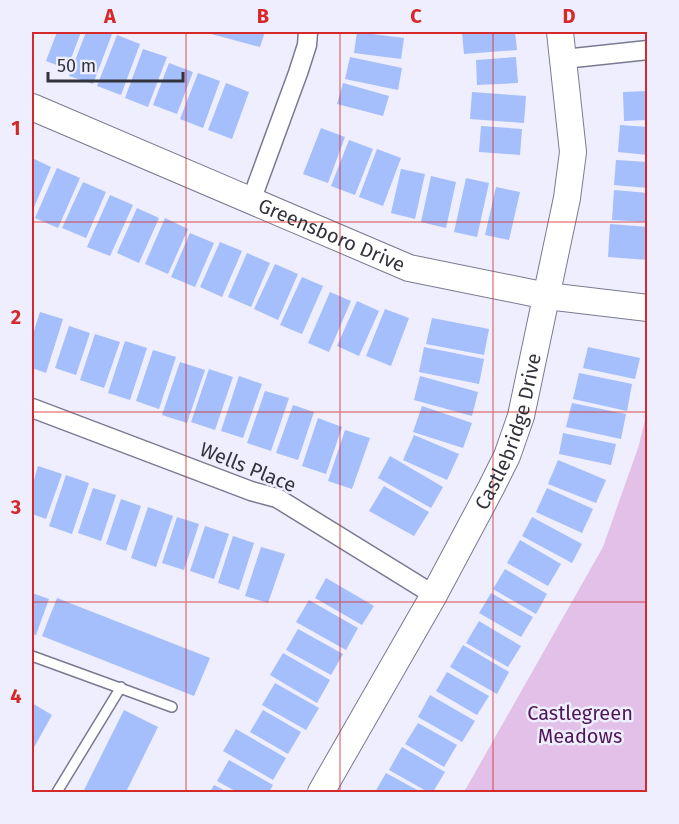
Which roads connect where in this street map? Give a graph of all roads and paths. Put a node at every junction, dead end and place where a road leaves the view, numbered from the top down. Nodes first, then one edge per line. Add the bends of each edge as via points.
1 (308, 32) edge
2 (560, 32) edge
3 (648, 50) edge
4 (564, 59) junction
5 (32, 107) edge
6 (251, 201) junction
7 (546, 296) junction
8 (648, 308) edge
9 (32, 408) edge
10 (434, 595) junction
11 (32, 656) edge
12 (121, 687) junction
13 (172, 707) dead end
14 (57, 792) edge
15 (321, 792) edge

1 - 6 street via 298,73
2 - 4 street, Castlebridge Drive
3 - 4 street
4 - 7 street, Castlebridge Drive via 573,152
5 - 6 street, Greensboro Drive
6 - 7 street, Greensboro Drive via 409,268
7 - 8 street, Greensboro Drive
7 - 10 street, Castlebridge Drive via 521,416 507,456
9 - 10 street, Wells Place via 277,498
10 - 15 street, Castlebridge Drive
11 - 12 lane
12 - 13 lane
12 - 14 lane

